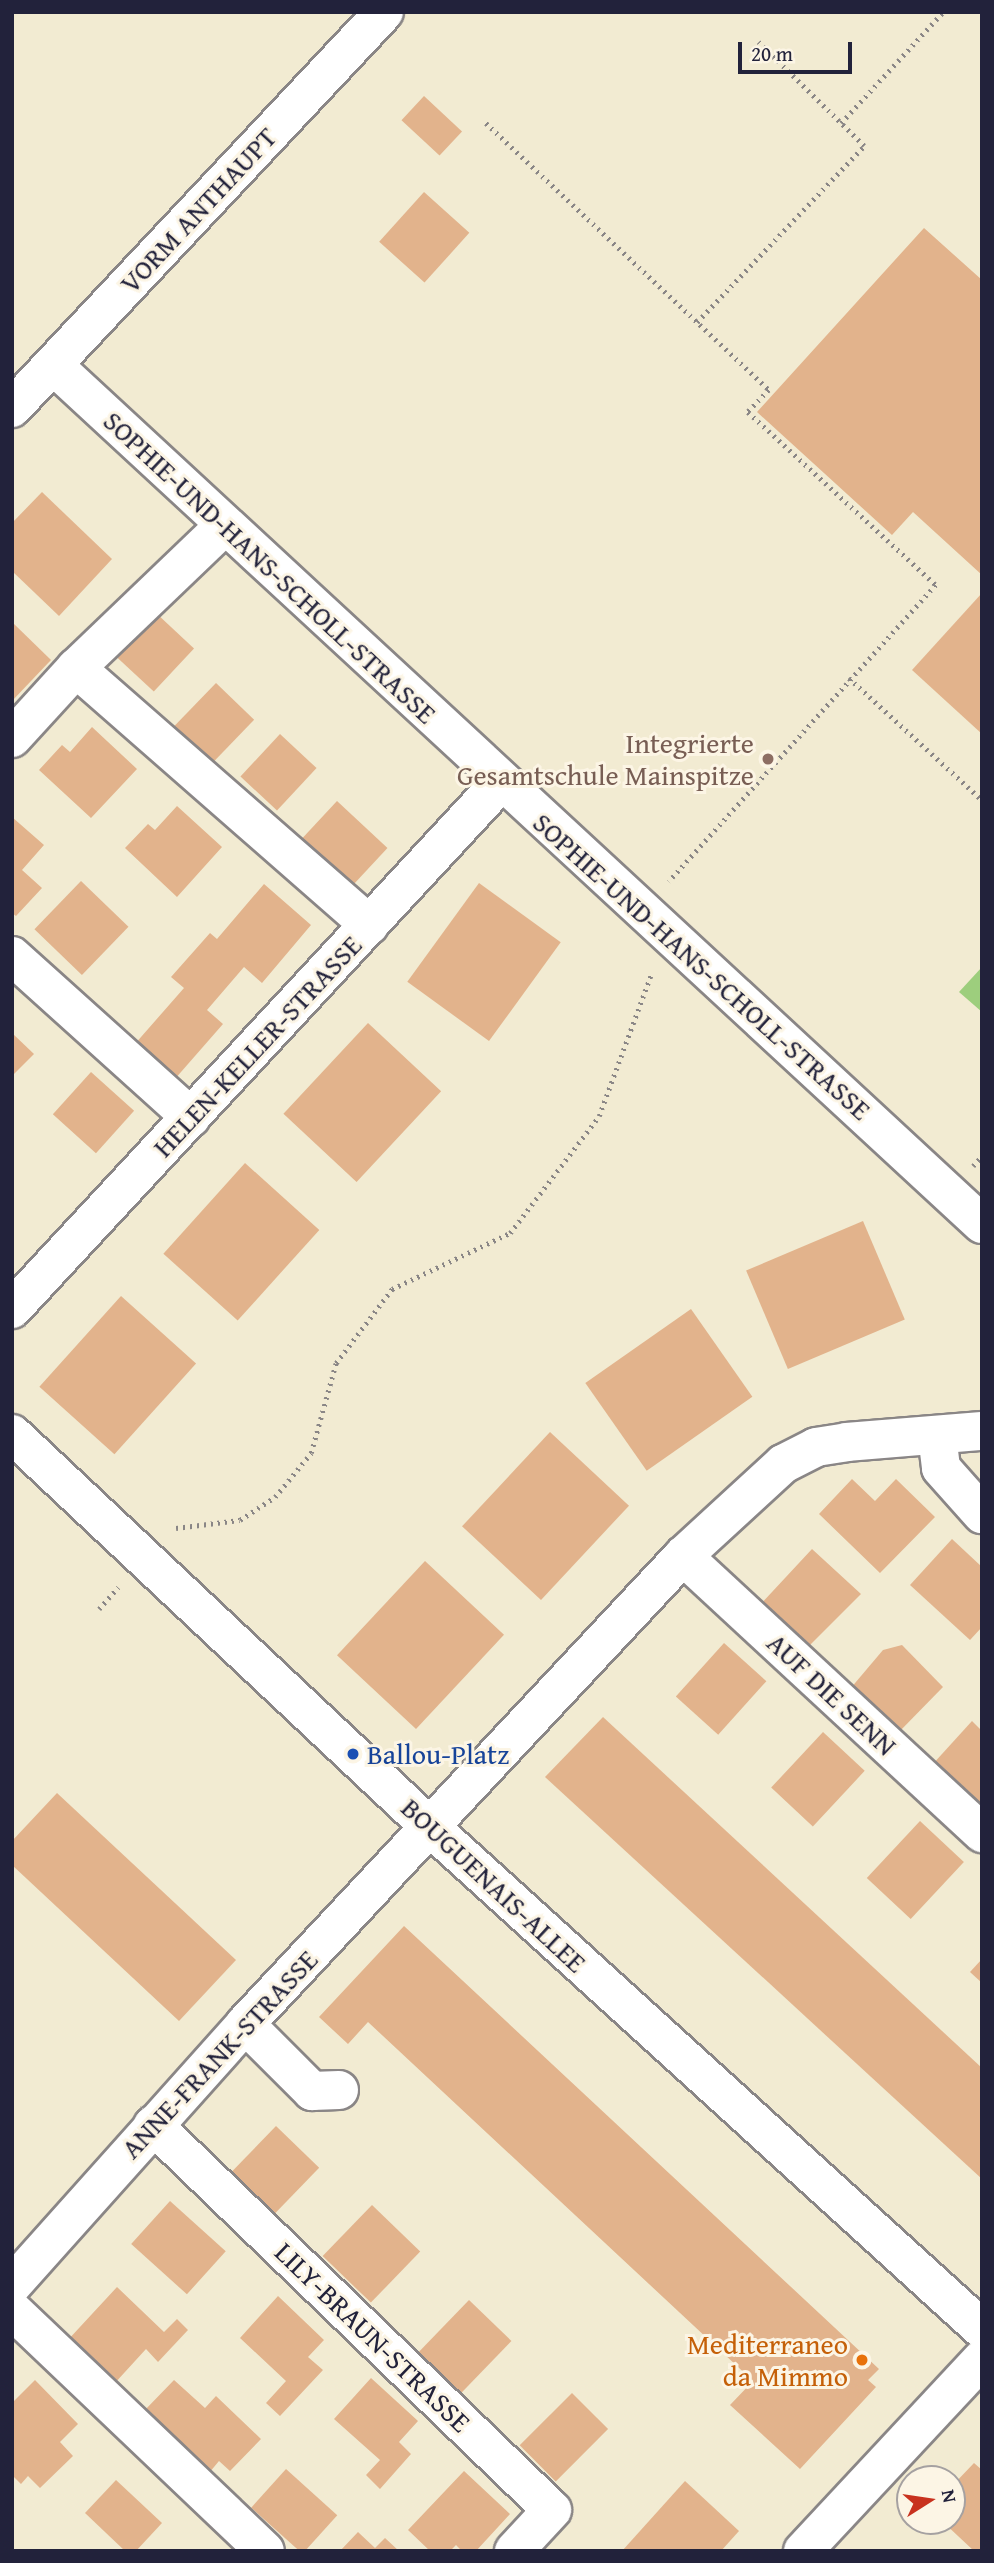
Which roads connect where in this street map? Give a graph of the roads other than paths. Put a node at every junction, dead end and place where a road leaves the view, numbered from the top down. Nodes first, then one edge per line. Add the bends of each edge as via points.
1 (384, 12) edge
2 (53, 365) junction
3 (12, 408) edge
4 (224, 526) junction
5 (76, 668) junction
6 (12, 737) edge
7 (501, 782) junction
8 (370, 925) junction
9 (12, 956) edge
10 (191, 1117) junction
11 (982, 1224) edge
12 (12, 1309) edge
13 (982, 1431) edge
14 (12, 1434) edge
15 (937, 1435) junction
16 (982, 1514) edge
17 (682, 1556) junction
18 (429, 1826) junction
19 (982, 1833) edge
20 (245, 2024) junction
21 (339, 2090) dead end
22 (153, 2125) junction
23 (20, 2261) edge
24 (12, 2310) edge
25 (982, 2329) edge
26 (982, 2358) edge
27 (265, 2551) edge
28 (514, 2551) edge
29 (803, 2551) edge

1 - 2 street, VORM ANTHAUPT
2 - 3 street, VORM ANTHAUPT
2 - 4 street, SOPHIE-UND-HANS-SCHOLL-STRASSE
4 - 5 street
4 - 7 street, SOPHIE-UND-HANS-SCHOLL-STRASSE
5 - 6 street
5 - 8 street
7 - 8 street, HELEN-KELLER-STRASSE
7 - 11 street, SOPHIE-UND-HANS-SCHOLL-STRASSE
8 - 10 street, HELEN-KELLER-STRASSE
9 - 10 street
10 - 12 street, HELEN-KELLER-STRASSE
13 - 15 street, ANNE-FRANK-STRASSE
14 - 18 street, BOUGUENAIS-ALLEE
15 - 16 street via 940,1468
15 - 17 street, ANNE-FRANK-STRASSE via 816,1447 783,1464
17 - 18 street, ANNE-FRANK-STRASSE
17 - 19 street, AUF DIE SENN
18 - 20 street, ANNE-FRANK-STRASSE
18 - 25 street, BOUGUENAIS-ALLEE
20 - 21 street via 312,2091
20 - 22 street, ANNE-FRANK-STRASSE
22 - 23 street, ANNE-FRANK-STRASSE
22 - 28 street, LILY-BRAUN-STRASSE via 552,2510
24 - 27 street
26 - 29 street

